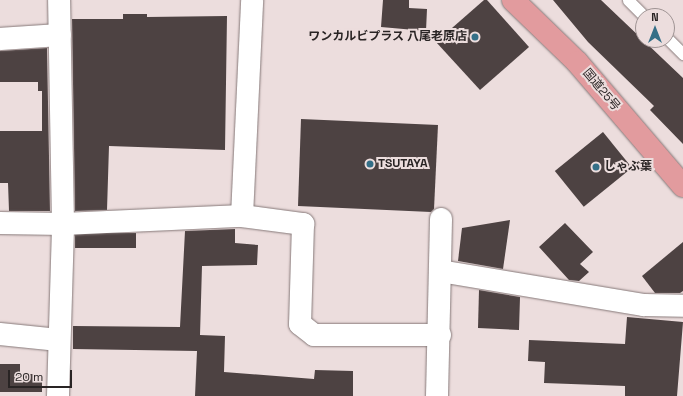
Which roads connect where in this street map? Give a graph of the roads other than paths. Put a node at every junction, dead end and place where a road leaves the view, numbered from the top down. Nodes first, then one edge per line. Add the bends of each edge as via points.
1 (59, 0) edge
2 (252, 0) edge
3 (513, 0) edge
4 (628, 0) edge
5 (636, 8) edge
6 (60, 35) junction
7 (0, 39) edge
8 (675, 46) edge
9 (683, 54) edge
10 (683, 186) edge
11 (242, 216) junction
12 (441, 219) dead end
13 (0, 223) edge
14 (63, 224) junction
15 (440, 271) junction
16 (683, 306) edge
17 (0, 334) edge
18 (440, 335) junction
19 (59, 340) junction
20 (58, 396) edge
21 (437, 396) edge

1 - 6 street
2 - 11 street
3 - 10 highway, 国道25号 via 577,62
4 - 5 lane
6 - 7 street
6 - 14 street
8 - 9 lane
11 - 14 street
11 - 18 street via 302,224 300,324 314,335
12 - 15 street
13 - 14 street
14 - 19 street
15 - 16 street via 644,305
15 - 18 street
17 - 19 street
18 - 21 street
19 - 20 street

